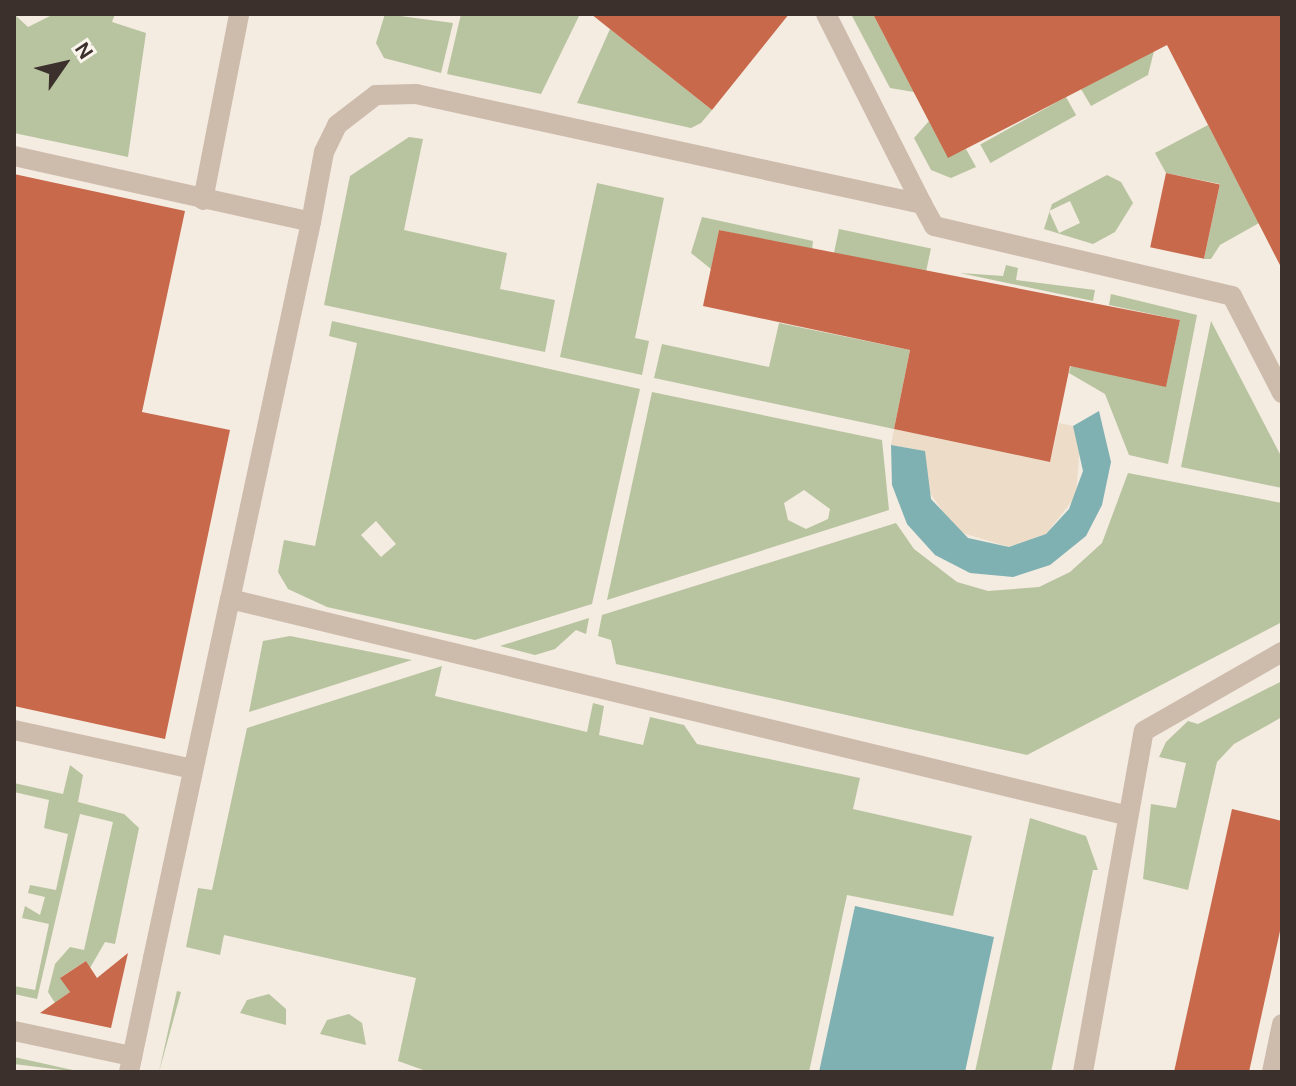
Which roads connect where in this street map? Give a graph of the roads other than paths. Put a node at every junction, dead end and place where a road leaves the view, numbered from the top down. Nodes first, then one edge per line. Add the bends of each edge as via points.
1 (239, 14) edge
2 (826, 14) edge
3 (14, 156) edge
4 (203, 200) junction
5 (922, 204) junction
6 (311, 222) junction
7 (1282, 393) edge
8 (230, 599) junction
9 (1282, 652) edge
10 (14, 730) edge
11 (193, 769) junction
12 (1125, 815) junction
13 (1282, 1024) edge
14 (14, 1031) edge
15 (130, 1064) edge
16 (1083, 1072) edge
17 (1272, 1072) edge

1 - 4 street
2 - 5 street
3 - 4 street
4 - 6 street
5 - 6 street via 396,92 360,102 337,125 324,152
5 - 7 street via 934,226 1232,296
6 - 8 street
8 - 11 street
8 - 12 street
9 - 12 street via 1150,722 1138,744
10 - 11 street
11 - 15 street
12 - 16 street via 1120,887
13 - 17 street
14 - 15 street

